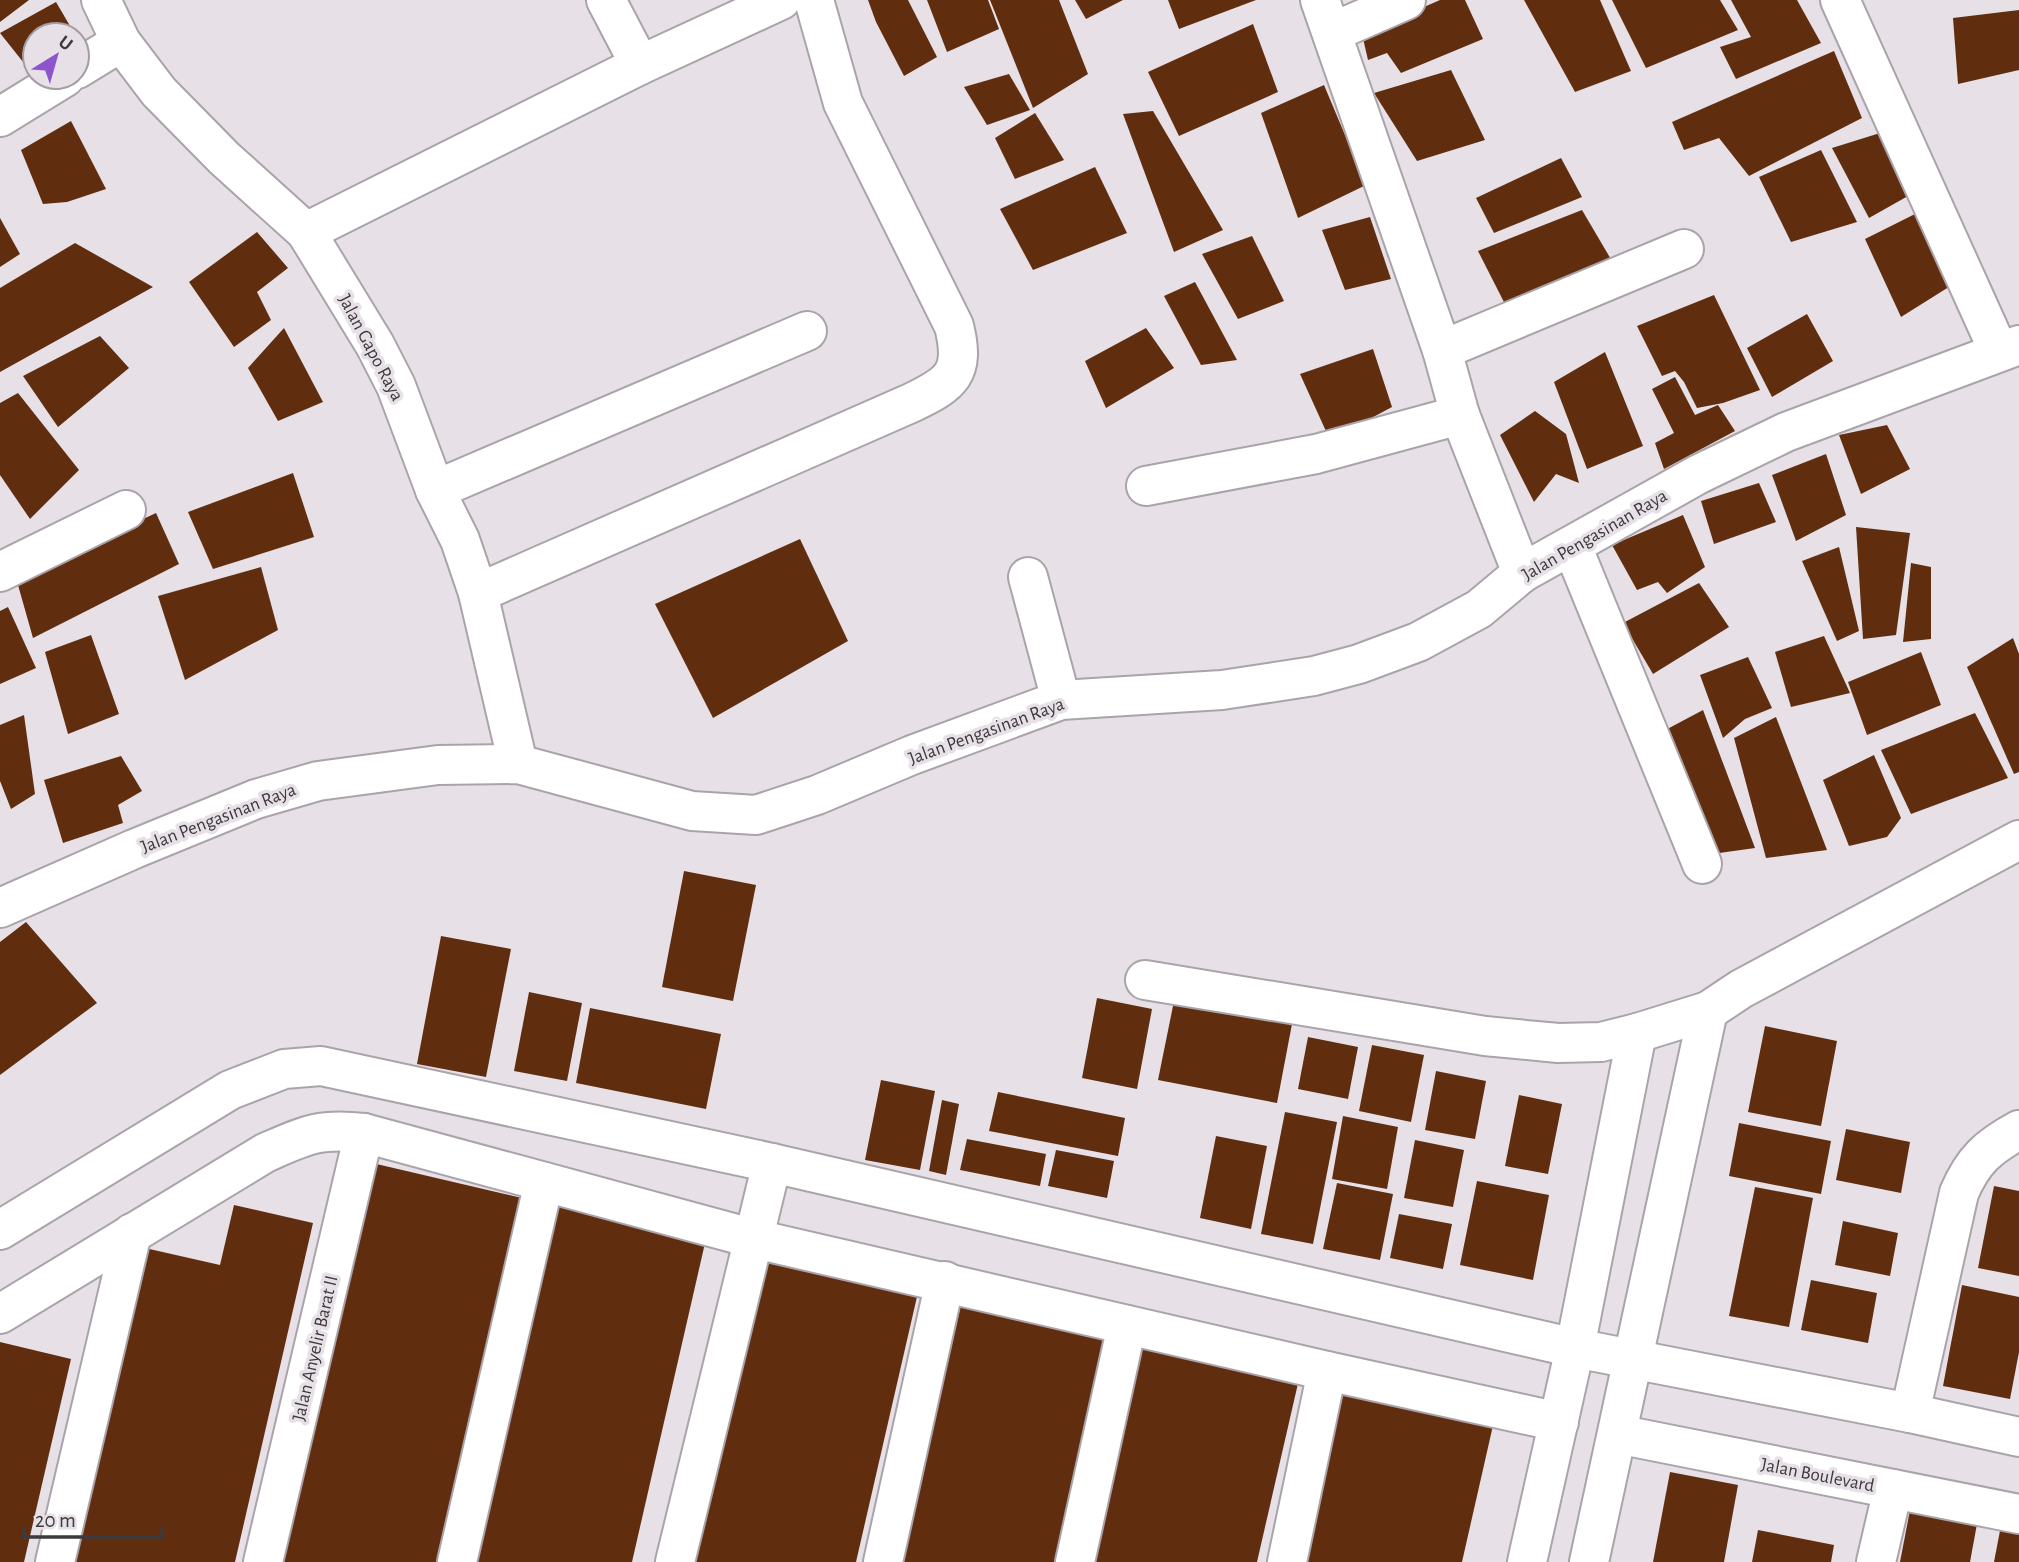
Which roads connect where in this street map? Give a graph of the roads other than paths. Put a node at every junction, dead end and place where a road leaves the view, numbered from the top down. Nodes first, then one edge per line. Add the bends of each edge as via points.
1 (101, 0) edge
2 (606, 0) edge
3 (781, 0) edge
4 (814, 0) edge
5 (1406, 0) edge
6 (1840, 0) edge
7 (1326, 16) edge
8 (121, 42) junction
9 (91, 60) edge
10 (640, 65) junction
11 (42, 91) edge
12 (0, 117) edge
13 (306, 232) junction
14 (1684, 249) dead end
15 (807, 331) dead end
16 (2009, 348) edge
17 (1442, 350) junction
18 (1460, 415) junction
19 (1146, 486) dead end
20 (435, 490) junction
21 (126, 510) dead end
22 (1572, 546) junction
23 (0, 572) edge
24 (1522, 573) junction
25 (1028, 577) dead end
26 (478, 593) junction
27 (1061, 699) junction
28 (518, 764) junction
29 (2019, 839) edge
30 (1702, 864) dead end
31 (0, 908) edge
32 (1145, 979) dead end
33 (1708, 1011) junction
34 (1637, 1033) junction
35 (2019, 1130) edge
36 (364, 1133) junction
37 (772, 1163) junction
38 (544, 1182) junction
39 (0, 1230) edge
40 (132, 1233) junction
41 (755, 1239) junction
42 (945, 1281) junction
43 (0, 1314) edge
44 (1128, 1325) junction
45 (1575, 1348) junction
46 (1633, 1359) junction
47 (1327, 1371) junction
48 (1910, 1413) junction
49 (1559, 1422) junction
50 (1617, 1434) junction
51 (2019, 1437) edge
52 (1893, 1489) junction
53 (2019, 1514) edge
54 (55, 1562) edge
55 (264, 1562) edge
56 (457, 1562) edge
57 (675, 1562) edge
58 (883, 1562) edge
59 (1075, 1562) edge
60 (1287, 1562) edge
61 (1527, 1562) edge
62 (1589, 1562) edge
63 (1876, 1562) edge

1 - 8 street, Jalan Gapo Raya
2 - 10 street
3 - 10 street
4 - 26 street via 843,103 954,326 958,341 953,377 911,403
5 - 7 street
6 - 16 street
7 - 17 street
8 - 9 street
8 - 13 street, Jalan Gapo Raya via 159,92 214,149
10 - 13 street
11 - 12 street
13 - 20 street, Jalan Gapo Raya via 396,386
14 - 17 street
15 - 20 street
16 - 22 street, Jalan Pengasinan Raya via 1786,432 1699,474
17 - 18 street
18 - 19 street via 1316,454
18 - 24 street
20 - 26 street, Jalan Gapo Raya via 460,540
21 - 23 street
22 - 24 street, Jalan Pengasinan Raya
22 - 30 street
24 - 27 street, Jalan Pengasinan Raya via 1479,609 1418,642 1359,664 1222,690
25 - 27 street
26 - 28 street, Jalan Gapo Raya
27 - 28 street, Jalan Pengasinan Raya via 756,815 692,811
28 - 31 street, Jalan Pengasinan Raya via 438,765 318,781 256,799
29 - 33 street
32 - 34 street via 1486,1037 1601,1042
33 - 34 street
33 - 46 street
34 - 45 street
35 - 48 street via 1975,1161 1959,1193
36 - 38 street
36 - 40 street via 309,1133 265,1153
36 - 55 street, Jalan Anyelir Barat II
37 - 39 street via 321,1066 284,1069 230,1090
37 - 41 street
37 - 45 street
38 - 41 street
38 - 56 street
40 - 43 street
40 - 54 street
41 - 42 street
41 - 57 street
42 - 44 street
42 - 58 street
44 - 47 street
44 - 59 street
45 - 46 street
45 - 49 street
46 - 48 street
46 - 50 street
47 - 49 street
47 - 60 street
48 - 51 street
49 - 61 street
50 - 52 street, Jalan Boulevard
50 - 62 street
52 - 53 street, Jalan Boulevard
52 - 63 street

